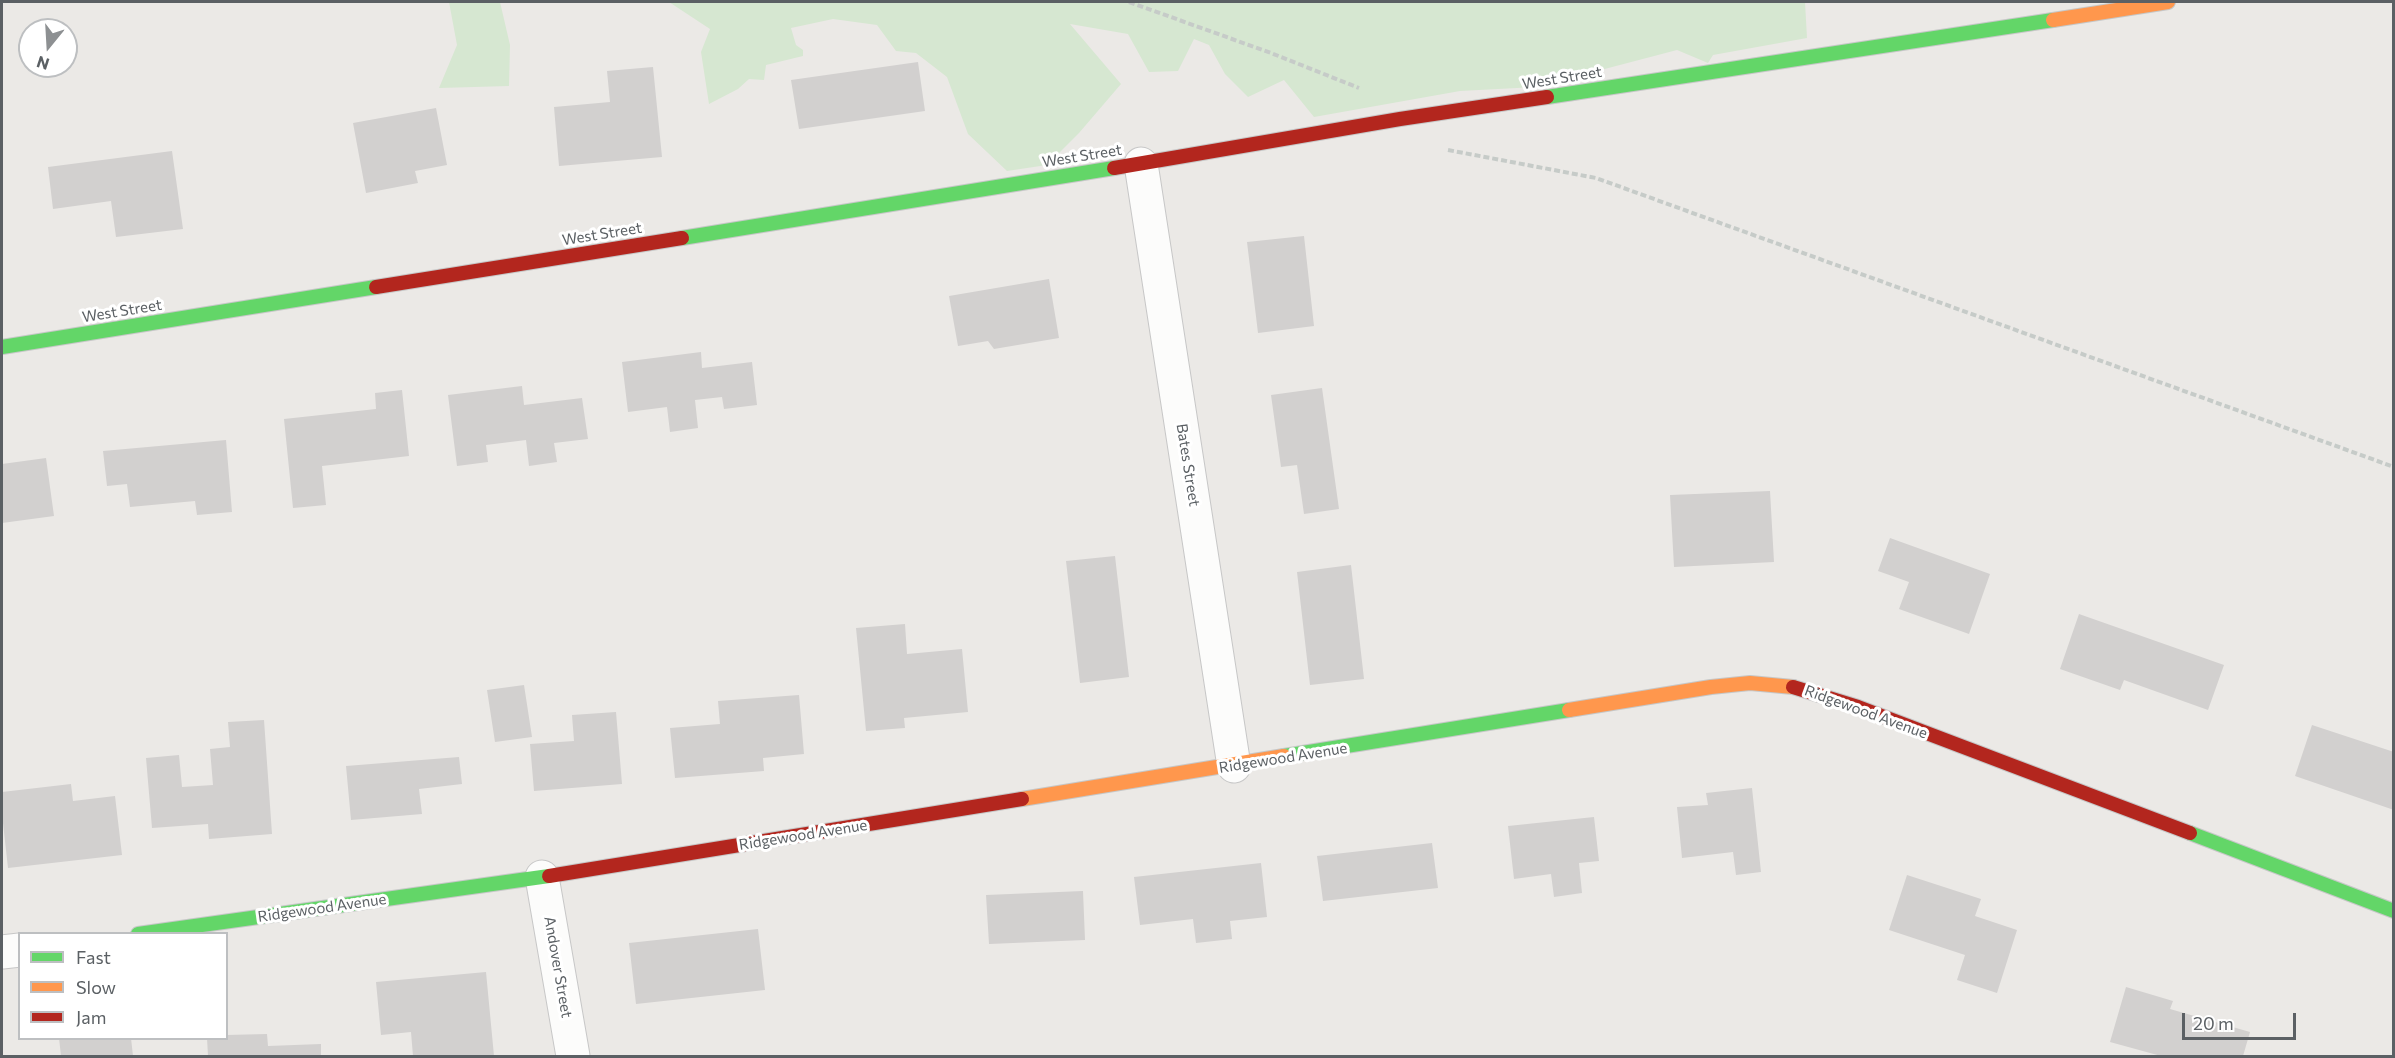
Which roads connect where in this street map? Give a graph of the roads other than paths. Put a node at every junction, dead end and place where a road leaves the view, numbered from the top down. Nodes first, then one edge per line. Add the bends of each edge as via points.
1 (2168, 2) edge
2 (1141, 164) junction
3 (2, 347) edge
4 (1234, 766) junction
5 (542, 877) junction
6 (2394, 911) edge
7 (145, 932) edge
8 (18, 950) edge
9 (2, 952) edge
10 (573, 1056) edge

1 - 2 street, West Street via 1400,119
2 - 3 street, West Street
2 - 4 street, Bates Street
4 - 5 street, Ridgewood Avenue
4 - 6 street, Ridgewood Avenue via 1710,687 1750,683 1796,687 1858,707
5 - 7 street, Ridgewood Avenue
5 - 10 street, Andover Street
8 - 9 street

